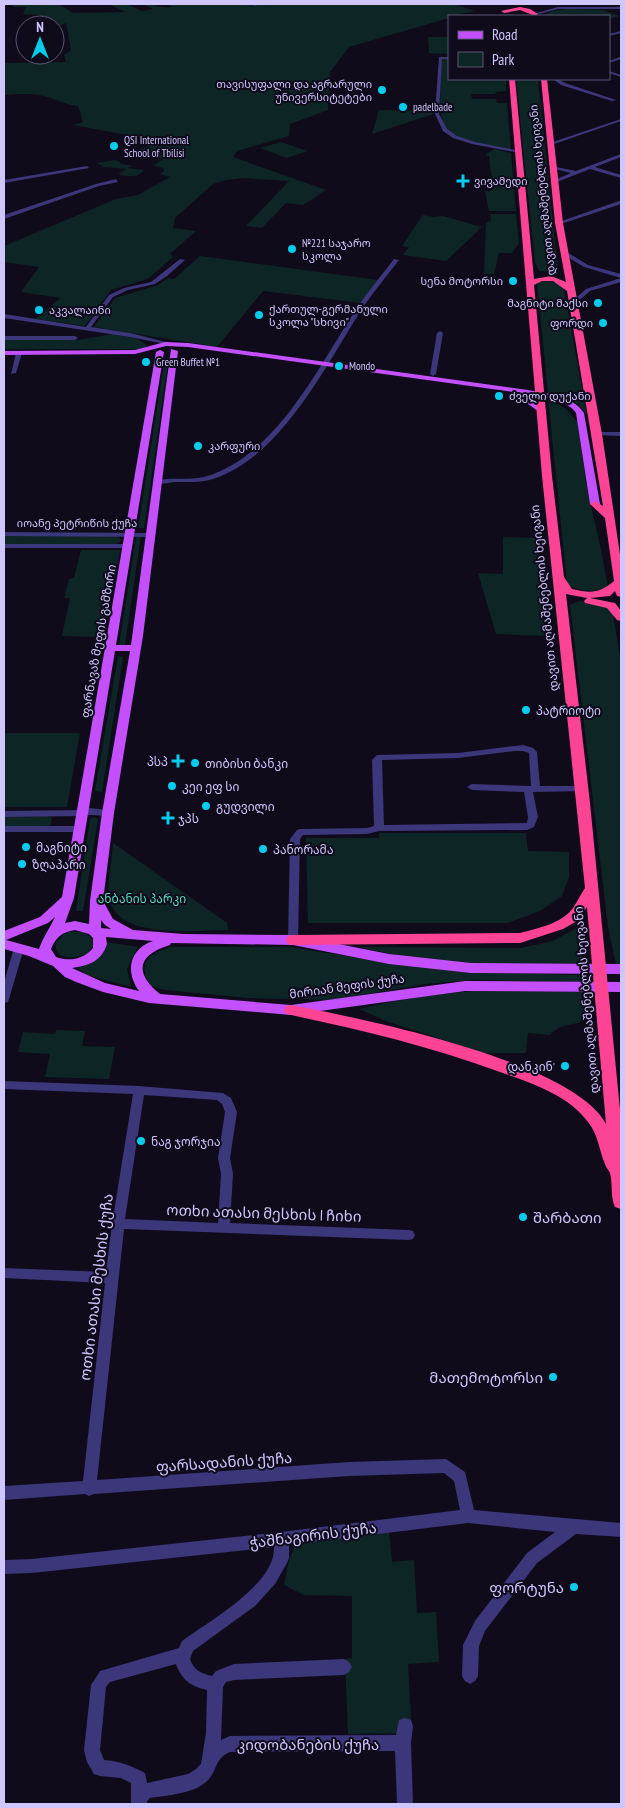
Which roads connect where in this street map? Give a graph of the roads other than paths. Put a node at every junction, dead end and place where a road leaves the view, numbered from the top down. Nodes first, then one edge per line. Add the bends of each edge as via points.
1 (606, 4) edge
2 (533, 5) edge
3 (541, 5) edge
4 (558, 8) junction
5 (598, 8) junction
6 (621, 8) edge
7 (504, 9) edge
8 (621, 14) edge
9 (535, 15) edge
10 (448, 58) edge
11 (512, 80) edge
12 (544, 80) edge
13 (556, 80) edge
14 (614, 100) dead end
15 (621, 120) edge
16 (552, 143) junction
17 (518, 152) junction
18 (621, 155) edge
19 (87, 167) dead end
20 (553, 167) junction
21 (589, 167) junction
22 (574, 172) junction
23 (621, 177) edge
24 (116, 181) dead end
25 (555, 181) junction
26 (4, 182) edge
27 (621, 202) edge
28 (4, 217) edge
29 (559, 223) junction
30 (563, 252) junction
31 (182, 260) dead end
32 (396, 260) dead end
33 (529, 265) junction
34 (566, 269) junction
35 (621, 276) edge
36 (621, 280) edge
37 (531, 283) junction
38 (569, 289) junction
39 (572, 304) junction
40 (4, 316) edge
41 (87, 329) junction
42 (440, 333) dead end
43 (4, 338) edge
44 (75, 338) dead end
45 (148, 339) junction
46 (172, 347) junction
47 (158, 351) junction
48 (135, 352) junction
49 (4, 353) edge
50 (19, 353) junction
51 (325, 364) junction
52 (366, 370) junction
53 (13, 373) dead end
54 (433, 374) junction
55 (539, 375) junction
56 (542, 410) junction
57 (597, 434) junction
58 (621, 434) edge
59 (158, 482) junction
60 (595, 504) joint
61 (608, 516) junction
62 (4, 534) edge
63 (130, 534) junction
64 (151, 535) junction
65 (4, 546) edge
66 (128, 546) junction
67 (558, 576) junction
68 (620, 582) edge
69 (621, 594) edge
70 (562, 613) junction
71 (621, 618) edge
72 (111, 648) junction
73 (136, 648) junction
74 (472, 787) dead end
75 (532, 789) junction
76 (582, 789) junction
77 (82, 813) junction
78 (108, 813) junction
79 (4, 814) edge
80 (379, 828) junction
81 (4, 829) edge
82 (79, 829) junction
83 (592, 888) junction
84 (68, 898) junction
85 (95, 907) junction
86 (64, 912) junction
87 (96, 931) junction
88 (54, 932) junction
89 (4, 936) edge
90 (135, 936) junction
91 (184, 939) junction
92 (293, 940) junction
93 (4, 944) edge
94 (19, 948) junction
95 (55, 961) junction
96 (621, 969) edge
97 (621, 987) edge
98 (4, 999) edge
99 (159, 1000) junction
100 (291, 1010) junction
101 (4, 1085) edge
102 (139, 1090) junction
103 (620, 1184) junction
104 (621, 1202) edge
105 (118, 1224) junction
106 (224, 1228) junction
107 (409, 1235) dead end
108 (4, 1273) edge
109 (112, 1278) junction
110 (89, 1489) junction
111 (4, 1494) edge
112 (468, 1516) junction
113 (574, 1527) junction
114 (621, 1530) edge
115 (281, 1540) junction
116 (4, 1567) edge
117 (184, 1654) junction
118 (344, 1667) dead end
119 (470, 1676) dead end
120 (215, 1684) junction
121 (405, 1726) dead end
122 (403, 1743) junction
123 (212, 1755) junction
124 (140, 1801) edge
125 (404, 1804) edge

1 - 5 street
2 - 7 highway
2 - 9 highway
3 - 4 street
4 - 5 street
4 - 9 street
5 - 6 street
5 - 8 street
7 - 9 highway via 527,9
10 - 17 street via 440,58 437,114 445,130 474,143
11 - 17 highway, დავით აღმაშენებლის ხეივანი
12 - 16 highway, დავით აღმაშენებლის ხეივანი
13 - 14 street
15 - 16 street
16 - 20 highway, დავით აღმაშენებლის ხეივანი
17 - 33 highway, დავით აღმაშენებლის ხეივანი
18 - 21 street
19 - 26 street
20 - 22 street
20 - 25 highway, დავით აღმაშენებლის ხეივანი
21 - 22 street
21 - 23 street
22 - 25 street
24 - 28 street
25 - 29 highway, დავით აღმაშენებლის ხეივანი
27 - 29 street
29 - 30 highway, დავით აღმაშენებლის ხეივანი
30 - 34 highway, დავით აღმაშენებლის ხეივანი
30 - 35 street via 586,266
31 - 41 street via 153,283 112,296
32 - 51 street via 361,306
33 - 34 highway via 543,274 557,274
33 - 37 highway, დავით აღმაშენებლის ხეივანი
34 - 38 highway, დავით აღმაშენებლის ხეივანი
36 - 39 street via 588,290
37 - 38 highway via 541,278 554,279 562,281
37 - 55 highway, დავით აღმაშენებლის ხეივანი
38 - 39 highway, დავით აღმაშენებლის ხეივანი
39 - 57 highway, დავით აღმაშენებლის ხეივანი
40 - 41 street
41 - 45 street
42 - 54 street
43 - 44 street
45 - 46 street
45 - 47 street
46 - 47 main road
46 - 51 main road via 188,345
46 - 59 main road
47 - 48 main road
47 - 48 main road
47 - 63 main road, ფარნავაზ მეფის გამზირი
48 - 50 main road
49 - 50 main road
50 - 53 street
51 - 52 main road
51 - 59 street via 284,422 249,456 214,477
52 - 54 main road via 386,368
52 - 56 main road via 517,395
52 - 60 main road via 538,394 576,407
54 - 55 main road via 519,386 530,384
55 - 56 highway, დავით აღმაშენებლის ხეივანი
56 - 67 highway, დავით აღმაშენებლის ხეივანი
57 - 58 street
57 - 61 highway, დავით აღმაშენებლის ხეივანი
59 - 64 main road
60 - 61 highway
61 - 68 highway, დავით აღმაშენებლის ხეივანი
62 - 63 street, იოანე პეტრიწის ქუჩა
63 - 64 street, იოანე პეტრიწის ქუჩა
63 - 66 main road, ფარნავაზ მეფის გამზირი
64 - 73 main road
65 - 66 street, იოანე პეტრიწის ქუჩა
66 - 72 main road, ფარნავაზ მეფის გამზირი
67 - 68 highway via 568,591 585,595 606,594
67 - 70 highway, დავით აღმაშენებლის ხეივანი
68 - 69 highway, დავით აღმაშენებლის ხეივანი
70 - 71 highway via 572,601 593,601 611,605
70 - 76 highway, დავით აღმაშენებლის ხეივანი
72 - 73 main road
72 - 77 main road, ფარნავაზ მეფის გამზირი
73 - 78 main road
74 - 75 street
75 - 76 street
75 - 80 street via 533,818 527,827
75 - 80 street via 533,752 530,749 465,755 380,757
76 - 83 highway, დავით აღმაშენებლის ხეივანი
77 - 78 street
77 - 79 street
77 - 82 main road, ფარნავაზ მეფის გამზირი
78 - 85 main road
80 - 92 street via 300,832 296,835
81 - 82 street
82 - 84 main road, ფარნავაზ მეფის გამზირი
83 - 92 highway via 566,922 520,938
83 - 103 highway, დავით აღმაშენებლის ხეივანი
84 - 86 main road, ფარნავაზ მეფის გამზირი
84 - 89 main road via 44,920
85 - 86 main road via 86,919 76,920
85 - 87 main road
85 - 90 main road via 109,922
86 - 88 main road, ფარნავაზ მეფის გამზირი
87 - 88 main road via 80,927
87 - 90 main road, მირიან მეფის ქუჩა
87 - 95 main road via 101,942 95,955 82,962
88 - 89 main road
88 - 95 main road via 46,943 46,949
90 - 91 main road, მირიან მეფის ქუჩა
91 - 92 main road, მირიან მეფის ქუჩა
91 - 99 main road via 154,944 137,962 136,979
92 - 96 main road, მირიან მეფის ქუჩა via 419,963 471,968
93 - 94 main road, მირიან მეფის ქუჩა
94 - 95 main road, მირიან მეფის ქუჩა
94 - 98 street
95 - 99 main road, მირიან მეფის ქუჩა via 70,974 92,983
97 - 100 main road, მირიან მეფის ქუჩა via 465,986
99 - 100 main road, მირიან მეფის ქუჩა
100 - 103 highway via 403,1034 542,1081 591,1114
101 - 102 street
102 - 105 street, ოთხი ათასი მესხის ქუჩა
102 - 106 street via 218,1096 227,1101 231,1112 224,1158 227,1174
103 - 104 highway, დავით აღმაშენებლის ხეივანი
105 - 106 street, ოთხი ათასი მესხის I ჩიხი
105 - 109 street, ოთხი ათასი მესხის ქუჩა
106 - 107 street, ოთხი ათასი მესხის I ჩიხი
108 - 109 street
109 - 110 street, ოთხი ათასი მესხის ქუჩა
110 - 111 street, ფარსადანის ქუჩა
110 - 112 street, ფარსადანის ქუჩა via 349,1469 446,1466 460,1477
112 - 113 street, ჭაშნაგირის ქუჩა
112 - 115 street, ჭაშნაგირის ქუჩა
113 - 114 street, ჭაშნაგირის ქუჩა
113 - 119 street via 532,1558 480,1626 471,1645
115 - 116 street, ჭაშნაგირის ქუჩა
115 - 117 street via 282,1558 270,1579 250,1601 187,1646
117 - 120 street via 182,1659 186,1672
117 - 124 street via 105,1676 99,1685 92,1750 95,1762 100,1768 114,1768 138,1780
118 - 120 street via 234,1672 221,1676
120 - 123 street
121 - 122 street
122 - 123 street, კიდობანების ქუჩა via 230,1744
122 - 125 street
123 - 124 street via 209,1767 194,1780 146,1791

